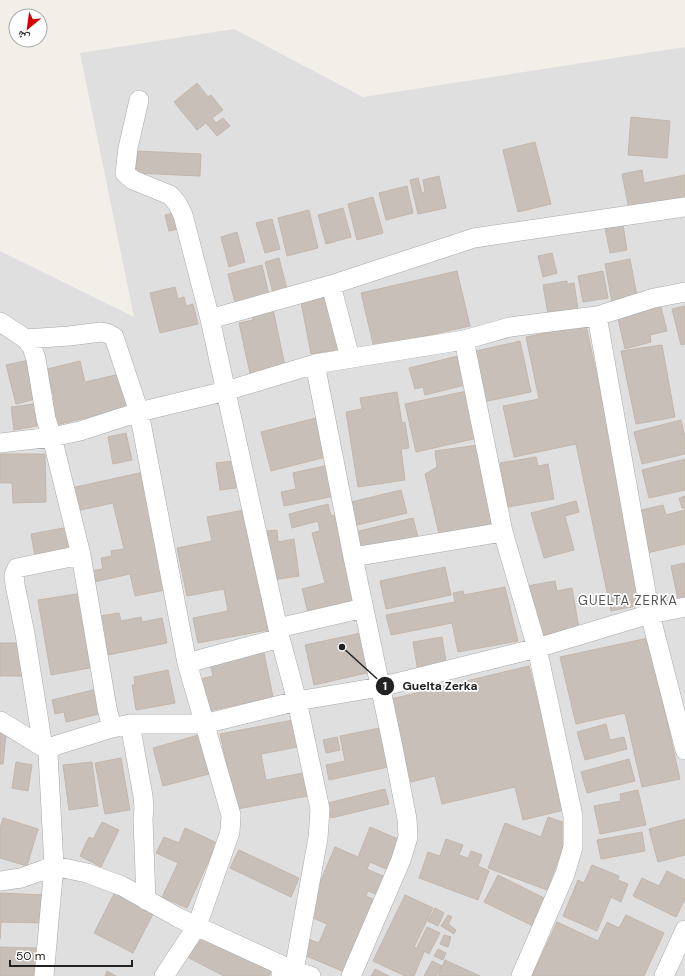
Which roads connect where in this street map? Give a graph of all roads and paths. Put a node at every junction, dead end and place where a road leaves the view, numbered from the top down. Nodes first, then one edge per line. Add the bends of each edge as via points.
1 (139, 100) dead end
2 (685, 207) edge
3 (331, 285) junction
4 (685, 292) edge
5 (597, 316) junction
6 (210, 319) junction
7 (0, 322) edge
8 (26, 339) junction
9 (464, 340) junction
10 (350, 358) junction
11 (315, 364) junction
12 (226, 391) junction
13 (139, 412) junction
14 (52, 437) junction
15 (0, 443) edge
16 (503, 532) junction
17 (81, 555) junction
18 (353, 557) junction
19 (685, 607) edge
20 (364, 608) junction
21 (650, 614) junction
22 (279, 633) junction
23 (537, 648) junction
24 (187, 663) junction
25 (380, 687) junction
26 (298, 702) junction
27 (0, 721) edge
28 (204, 724) junction
29 (121, 726) junction
30 (45, 748) junction
31 (685, 750) edge
32 (54, 866) junction
33 (0, 881) edge
34 (146, 900) junction
35 (197, 926) junction
36 (685, 930) edge
37 (295, 974) edge
38 (44, 976) edge
39 (164, 976) edge
40 (351, 976) edge
41 (521, 976) edge
42 (664, 976) edge

1 - 6 street via 125,173 133,180 170,195 177,203 183,215
2 - 3 street via 474,238
3 - 6 street
3 - 10 street
4 - 5 street via 654,298
5 - 9 street via 510,327
5 - 21 street
6 - 12 street
7 - 8 street
8 - 13 street via 107,333 114,338
8 - 14 street via 36,359 46,419
9 - 10 street
9 - 16 street
10 - 11 street
11 - 12 street
11 - 18 street
12 - 13 street
12 - 22 street
13 - 14 street
13 - 24 street
14 - 15 street
14 - 17 street
16 - 18 street
16 - 23 street
17 - 29 street via 107,708
17 - 30 street via 17,568 14,575
18 - 20 street
19 - 21 street
20 - 22 street
20 - 25 street
21 - 23 street
21 - 31 street
22 - 24 street
22 - 26 street
23 - 25 street
23 - 41 street via 573,816 573,848 565,874
24 - 28 street
25 - 26 street
25 - 40 street via 407,820 408,837 401,860
26 - 28 street
26 - 37 street via 320,810 318,838
27 - 30 street
28 - 29 street
28 - 35 street via 231,815 230,832
29 - 30 street
29 - 34 street via 143,796
30 - 32 street via 48,753
32 - 33 street via 21,878
32 - 34 street via 87,873 122,886
32 - 38 street
34 - 35 street
35 - 37 street
35 - 39 street
36 - 42 street

